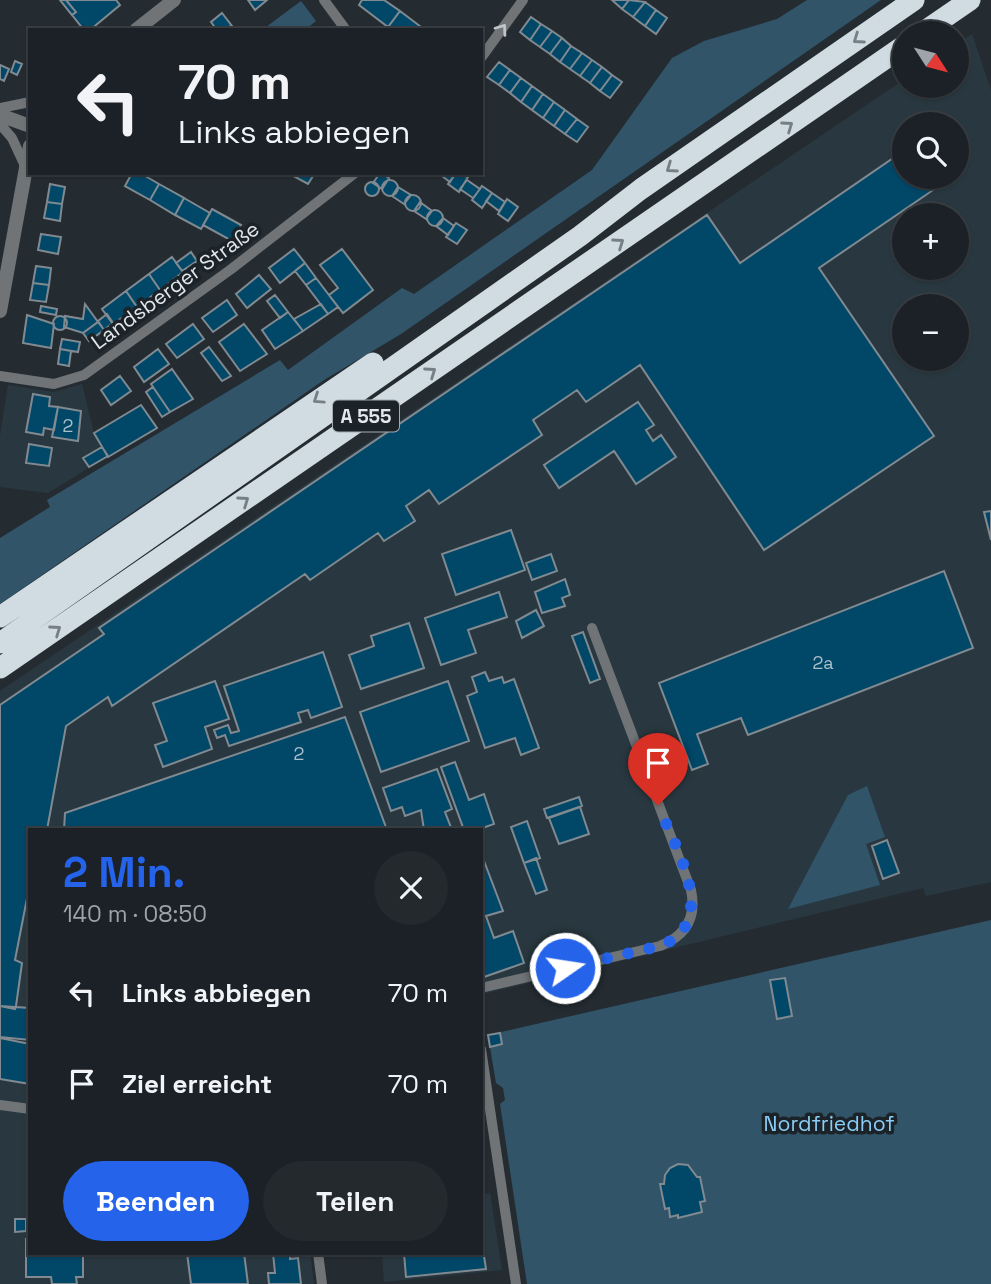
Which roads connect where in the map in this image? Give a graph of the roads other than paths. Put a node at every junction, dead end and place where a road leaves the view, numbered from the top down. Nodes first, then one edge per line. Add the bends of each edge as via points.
1 (174, 0) edge
2 (324, 0) edge
3 (523, 0) edge
4 (914, 0) edge
5 (970, 0) edge
6 (939, 21) edge
7 (139, 28) edge
8 (345, 28) edge
9 (892, 54) edge
10 (483, 55) edge
11 (28, 102) edge
12 (0, 108) edge
13 (0, 114) edge
14 (0, 124) edge
15 (28, 125) edge
16 (28, 154) edge
17 (25, 166) junction
18 (352, 175) edge
19 (641, 188) junction
20 (0, 311) edge
21 (0, 376) edge
22 (235, 477) junction
23 (0, 617) edge
24 (0, 626) edge
25 (592, 628) dead end
26 (0, 643) edge
27 (0, 668) edge
28 (483, 988) edge
29 (483, 1073) edge
30 (0, 1105) edge
31 (28, 1109) edge
32 (318, 1255) edge
33 (322, 1284) edge
34 (516, 1284) edge

1 - 7 street
2 - 8 street
10 -> 3 street
4 -> 19 highway, A 555
5 - 6 highway
27 -> 9 highway, A 555
11 - 12 street
13 - 15 street
14 - 17 street
16 - 17 street
17 - 20 street
18 - 21 street, Landsberger Straße via 84,375 54,384
19 - 22 highway, A 555 via 580,236
19 -> 23 highway via 613,199
22 - 24 highway
22 - 26 highway, A 555
25 - 28 street via 691,891 690,920 675,940 660,946
29 - 34 street
30 - 31 street
32 - 33 street

